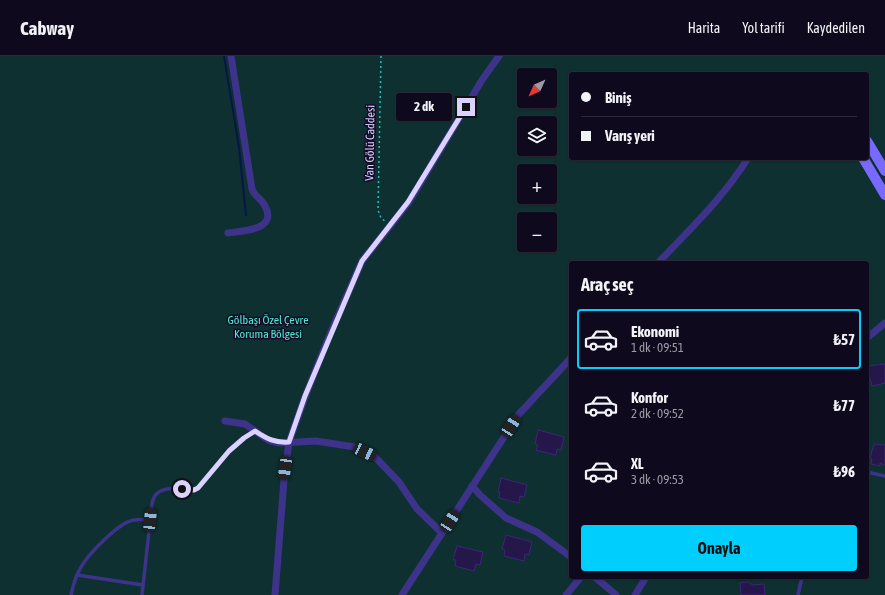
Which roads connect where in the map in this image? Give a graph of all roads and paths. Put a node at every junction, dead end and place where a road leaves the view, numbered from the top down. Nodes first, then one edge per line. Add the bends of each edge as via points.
1 (231, 56) edge
2 (380, 56) edge
3 (499, 56) edge
4 (869, 144) edge
5 (747, 160) edge
6 (864, 160) edge
7 (885, 171) edge
8 (885, 195) edge
9 (390, 225) junction
10 (228, 233) dead end
11 (660, 261) edge
12 (885, 323) edge
13 (869, 336) edge
14 (569, 360) edge
15 (225, 421) dead end
16 (255, 431) junction
17 (289, 442) junction
18 (869, 472) edge
19 (885, 476) edge
20 (472, 486) junction
21 (150, 520) junction
22 (442, 533) junction
23 (569, 556) edge
24 (77, 575) junction
25 (579, 579) edge
26 (597, 579) edge
27 (645, 579) edge
28 (802, 579) edge
29 (143, 585) junction
30 (71, 595) edge
31 (142, 595) edge
32 (275, 595) edge
33 (402, 595) edge
34 (566, 595) edge
35 (616, 595) edge
36 (635, 595) edge
37 (798, 595) edge

1 - 10 street via 252,189 264,204 268,216 267,221 260,227
2 - 9 path, Van Gölü Caddesi via 378,210
3 - 9 street via 408,202
4 - 7 street
5 - 11 street via 707,211
6 - 8 street
9 - 17 street via 362,261 305,396
12 - 13 street
14 - 20 street via 519,414
15 - 16 street via 245,424
16 - 17 street via 268,440
16 - 21 lane via 229,451 198,488 167,488 157,493 153,499
17 - 22 street via 316,441 355,447 375,457 399,482 417,509
17 - 32 street
18 - 19 lane
20 - 22 street
20 - 23 street via 506,518 537,532
21 - 24 lane via 134,520 115,530 84,562
21 - 29 lane
22 - 33 street
24 - 29 lane
24 - 30 lane
25 - 34 street
26 - 35 street
27 - 36 street
28 - 37 lane
29 - 31 lane

